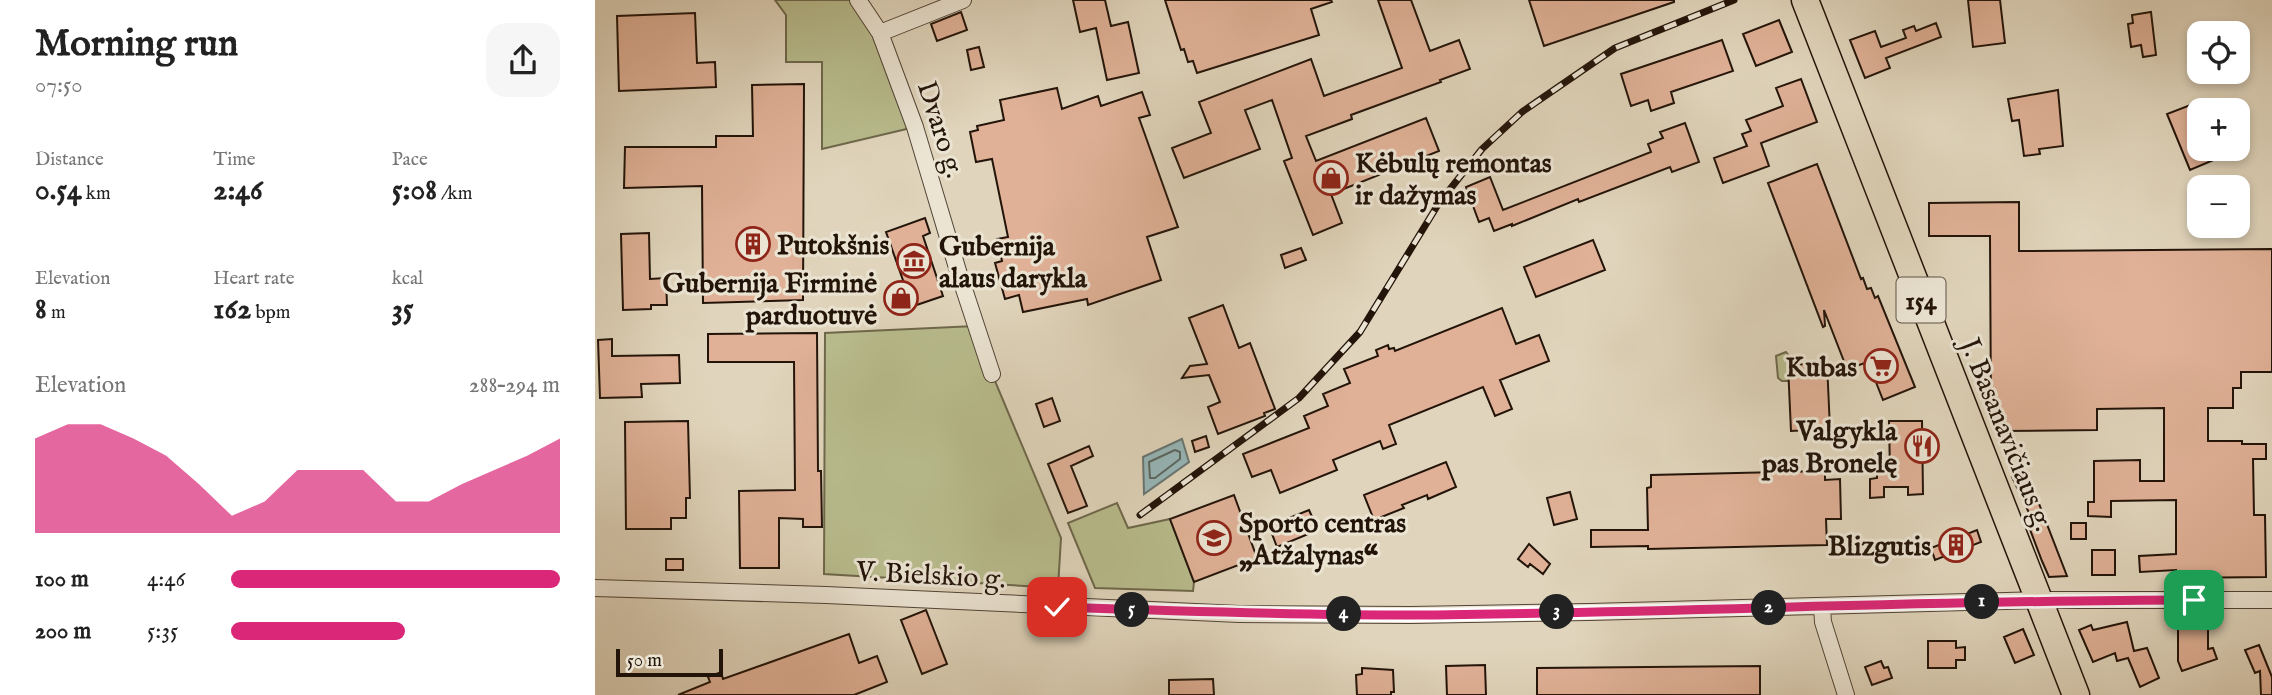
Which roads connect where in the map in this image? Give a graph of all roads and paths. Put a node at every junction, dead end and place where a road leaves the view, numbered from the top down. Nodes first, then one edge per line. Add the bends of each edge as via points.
1 (858, 0) edge
2 (963, 0) edge
3 (1805, 0) edge
4 (880, 33) junction
5 (992, 374) dead end
6 (595, 588) edge
7 (2039, 600) junction
8 (2272, 600) edge
9 (1822, 607) junction
10 (1846, 695) edge
11 (2076, 695) edge

1 - 4 street, Dvaro g.
2 - 4 street
3 - 7 main road, J. Basanavičiaus g. / 154
4 - 5 street, Dvaro g. via 915,127
6 - 9 street, V. Bielskio g. via 1239,614
7 - 8 street, V. Bielskio g.
7 - 9 street, V. Bielskio g.
7 - 11 main road, J. Basanavičiaus g. / 154
9 - 10 street

